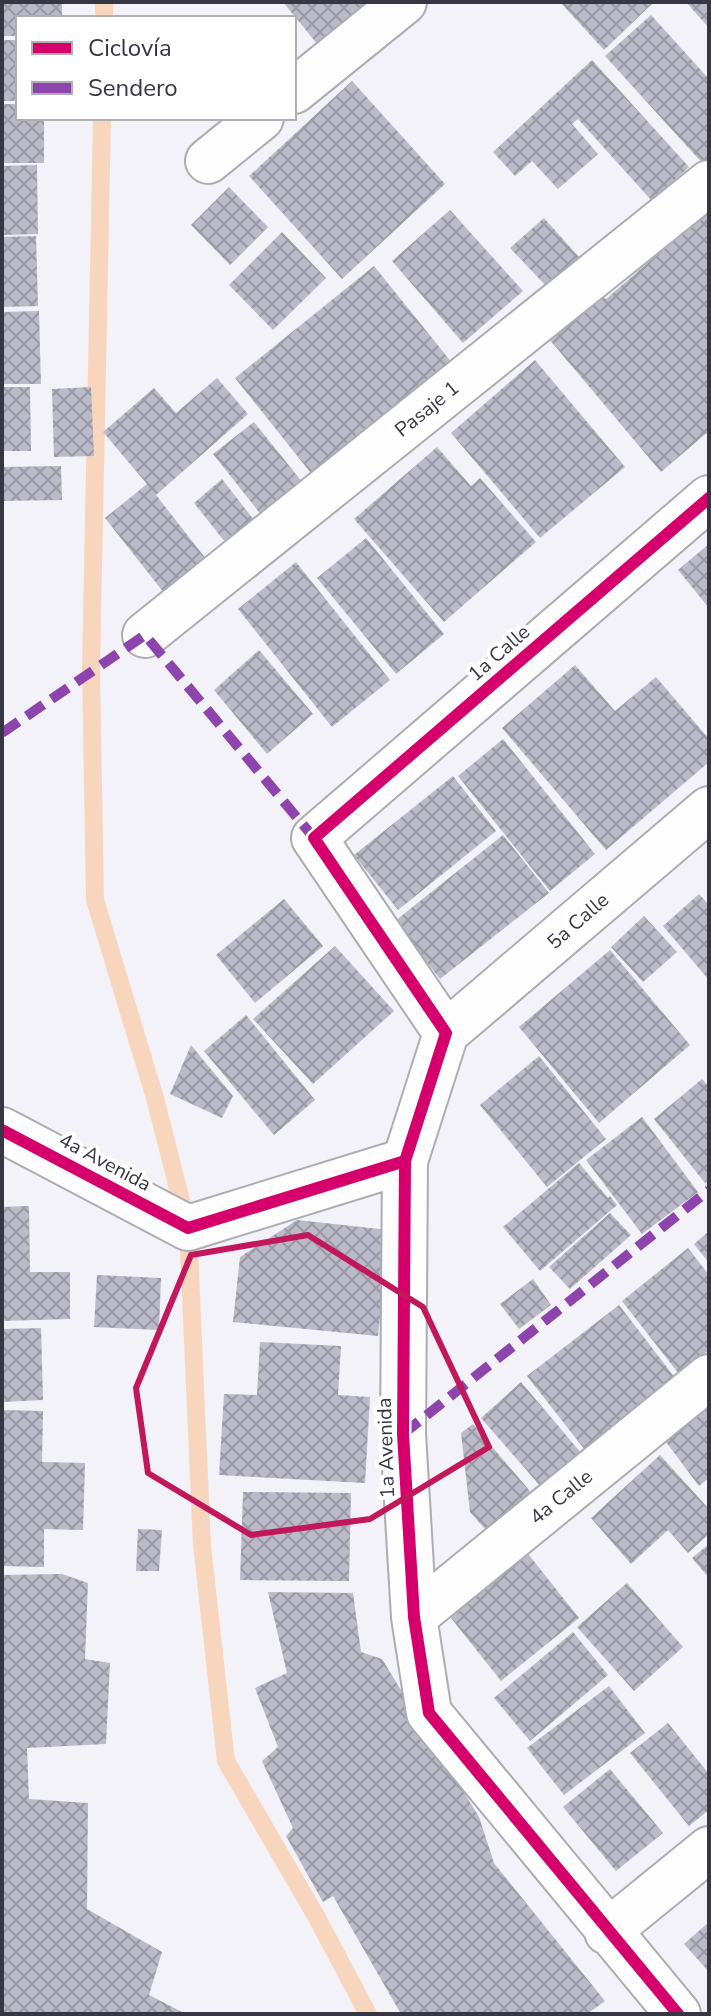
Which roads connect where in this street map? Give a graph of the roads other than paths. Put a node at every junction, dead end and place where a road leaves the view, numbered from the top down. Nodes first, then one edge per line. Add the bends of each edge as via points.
1 (404, 2) edge
2 (296, 89) edge
3 (259, 120) edge
4 (208, 161) dead end
5 (709, 183) edge
6 (709, 498) edge
7 (145, 635) dead end
8 (709, 809) edge
9 (446, 1033) junction
10 (2, 1130) edge
11 (405, 1161) junction
12 (709, 1377) edge
13 (414, 1617) junction
14 (709, 1849) edge
15 (607, 1932) junction
16 (678, 2014) edge

1 - 2 street
3 - 4 street
5 - 7 street, Pasaje 1
6 - 9 street, 1a Calle via 314,838
8 - 9 street, 5a Calle
9 - 11 street, 1a Avenida
10 - 11 street, 4a Avenida via 188,1228
11 - 13 street, 1a Avenida via 403,1434
12 - 13 street, 4a Calle
13 - 15 street, 1a Avenida via 429,1713
14 - 15 street
15 - 16 street, 1a Avenida

